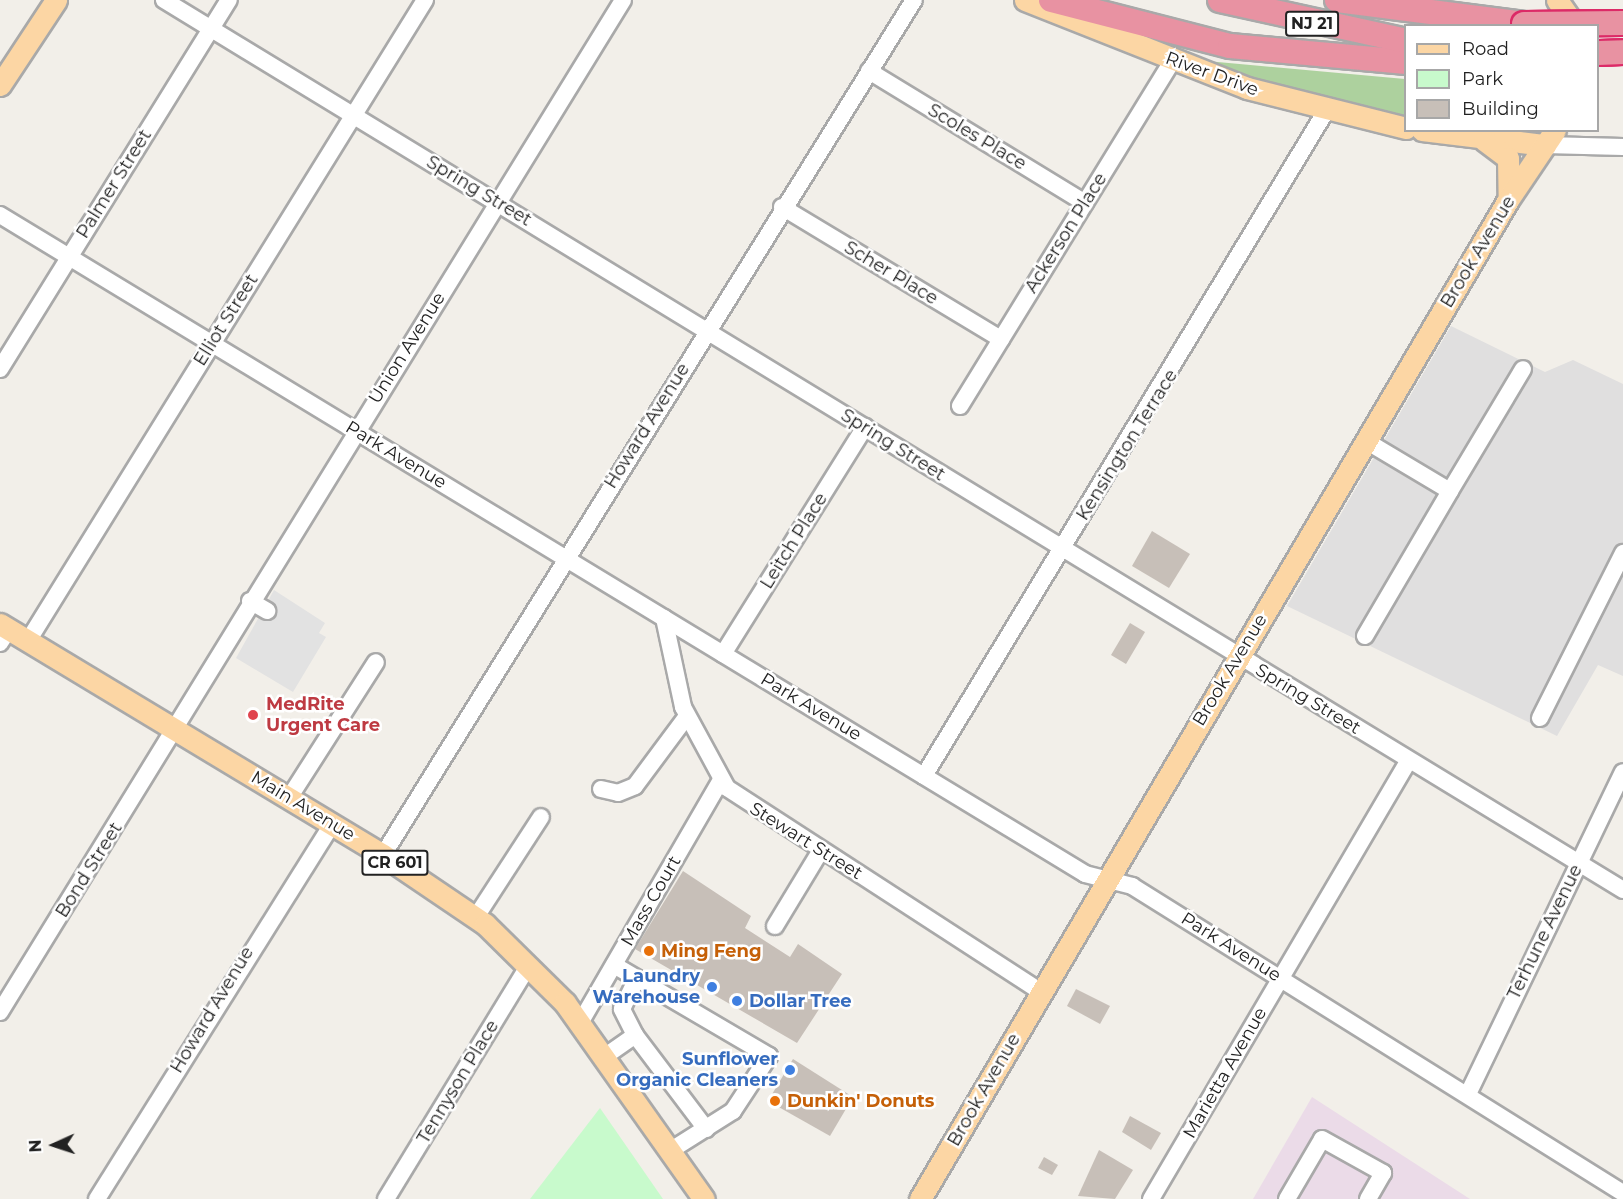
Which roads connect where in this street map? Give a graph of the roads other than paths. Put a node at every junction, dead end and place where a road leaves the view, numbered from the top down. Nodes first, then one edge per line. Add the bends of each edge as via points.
1 (56, 0) edge
2 (164, 0) edge
3 (229, 0) edge
4 (425, 0) edge
5 (623, 0) edge
6 (914, 0) edge
7 (1025, 0) edge
8 (1051, 0) edge
9 (1220, 0) edge
10 (1337, 0) edge
11 (1557, 0) edge
12 (1567, 0) edge
13 (1623, 23) edge
14 (1574, 24) edge
15 (1591, 24) edge
16 (211, 28) junction
17 (1599, 31) edge
18 (1404, 41) edge
19 (1623, 52) edge
20 (1599, 53) edge
21 (1623, 59) edge
22 (1173, 60) junction
23 (1404, 62) edge
24 (1599, 63) edge
25 (869, 71) junction
26 (0, 85) edge
27 (1326, 111) junction
28 (353, 115) junction
29 (1404, 128) edge
30 (1435, 132) edge
31 (1543, 135) edge
32 (1481, 139) junction
33 (1623, 147) edge
34 (1508, 200) junction
35 (496, 202) junction
36 (1085, 203) junction
37 (782, 207) junction
38 (0, 215) edge
39 (69, 257) junction
40 (706, 330) junction
41 (1001, 339) junction
42 (212, 344) junction
43 (0, 369) edge
44 (1523, 369) dead end
45 (960, 406) dead end
46 (865, 427) junction
47 (356, 430) junction
48 (1366, 441) junction
49 (1450, 491) junction
50 (1063, 550) junction
51 (1623, 553) edge
52 (565, 558) junction
53 (250, 601) junction
54 (267, 611) dead end
55 (664, 618) junction
56 (3, 632) edge
57 (1365, 636) dead end
58 (28, 641) junction
59 (723, 654) junction
60 (1238, 657) junction
61 (375, 662) dead end
62 (687, 716) junction
63 (1540, 718) dead end
64 (172, 727) junction
65 (1409, 760) junction
66 (1623, 772) edge
67 (924, 776) junction
68 (722, 780) junction
69 (601, 789) dead end
70 (289, 798) junction
71 (541, 817) dead end
72 (332, 824) junction
73 (821, 850) junction
74 (383, 855) junction
75 (1578, 862) junction
76 (1106, 879) junction
77 (1623, 890) edge
78 (476, 917) junction
79 (775, 926) dead end
80 (529, 965) junction
81 (614, 965) junction
82 (637, 978) junction
83 (1281, 978) junction
84 (1041, 992) junction
85 (0, 1012) edge
86 (580, 1023) junction
87 (635, 1035) junction
88 (604, 1056) junction
89 (1468, 1094) junction
90 (706, 1129) junction
91 (671, 1150) junction
92 (1623, 1193) edge
93 (97, 1199) edge
94 (386, 1199) edge
95 (704, 1199) edge
96 (920, 1199) edge
97 (1151, 1199) edge
98 (1287, 1199) edge
99 (1368, 1199) edge

1 - 26 main road
2 - 16 street, Spring Street
3 - 16 street, Palmer Street
4 - 28 street, Elliot Street
5 - 35 street, Union Avenue
6 - 25 street, Howard Avenue
7 - 22 main road, River Drive
8 - 23 highway via 1230,46
9 - 18 highway, NJ 21
10 - 13 highway, NJ 21, bridge via 1524,24
11 - 14 main road
12 - 15 street
16 - 28 street, Spring Street
16 - 39 street, Palmer Street
17 - 21 street
19 - 20 highway, bridge
21 - 24 highway
22 - 27 main road, River Drive
22 - 36 street, Ackerson Place
25 - 36 street, Scoles Place
25 - 37 street, Howard Avenue
27 - 29 main road, River Drive
27 - 50 street, Kensington Terrace
28 - 35 street, Spring Street
28 - 42 street, Elliot Street
30 - 32 main road
31 - 32 main road
31 - 33 street
31 - 34 main road, Brook Avenue
32 - 34 main road via 1494,144 1508,158
34 - 48 main road, Brook Avenue
35 - 40 street, Spring Street
35 - 47 street, Union Avenue
36 - 41 street, Ackerson Place
37 - 40 street, Howard Avenue
37 - 41 street, Scher Place
38 - 39 street, Park Avenue
39 - 42 street, Park Avenue
39 - 43 street, Palmer Street
40 - 46 street, Spring Street
40 - 52 street, Howard Avenue
41 - 45 street, Ackerson Place
42 - 47 street, Park Avenue
42 - 58 street, Elliot Street
44 - 49 street
46 - 50 street, Spring Street
46 - 59 street, Leitch Place
47 - 52 street, Park Avenue
47 - 53 street, Union Avenue
48 - 49 street
48 - 60 main road, Brook Avenue
49 - 57 street
50 - 60 street, Spring Street
50 - 67 street, Kensington Terrace
51 - 63 street
52 - 55 street, Park Avenue
52 - 74 street, Howard Avenue
53 - 54 street
53 - 64 street, Union Avenue
55 - 59 street, Park Avenue
55 - 62 street, Stewart Street via 673,679
56 - 58 main road, Main Avenue / CR 601
58 - 64 main road, Main Avenue / CR 601
59 - 67 street, Park Avenue
60 - 65 street, Spring Street
60 - 76 main road, Brook Avenue
61 - 70 street
62 - 68 street, Stewart Street
62 - 69 street via 635,786 618,793
64 - 70 main road, Main Avenue / CR 601
64 - 85 street, Bond Street via 165,750
65 - 75 street, Spring Street
65 - 83 street, Marietta Avenue
66 - 75 street, Terhune Avenue
67 - 76 street, Park Avenue via 1085,874
68 - 73 street, Stewart Street via 738,798
68 - 81 street, Mass Court
70 - 72 main road, Main Avenue / CR 601
71 - 78 street
72 - 74 main road, Main Avenue / CR 601
72 - 93 street, Howard Avenue
73 - 79 street
73 - 84 street, Stewart Street
74 - 78 main road, Main Avenue / CR 601
75 - 77 street, Spring Street
75 - 89 street, Terhune Avenue
76 - 83 street, Park Avenue via 1132,886
76 - 84 main road, Brook Avenue
78 - 80 main road, Main Avenue / CR 601
80 - 86 main road, Main Avenue / CR 601
80 - 94 street, Tennyson Place
81 - 82 street
81 - 86 street, Mass Court
82 - 87 street via 622,1010
82 - 90 street via 769,1056 738,1105
83 - 89 street, Park Avenue
83 - 97 street, Marietta Avenue
84 - 96 main road, Brook Avenue
86 - 88 main road, Main Avenue / CR 601
87 - 88 street
87 - 90 street
88 - 91 main road, Main Avenue / CR 601
89 - 92 street, Park Avenue
90 - 91 street
91 - 95 main road, Main Avenue / CR 601
98 - 99 street via 1322,1139 1383,1173

